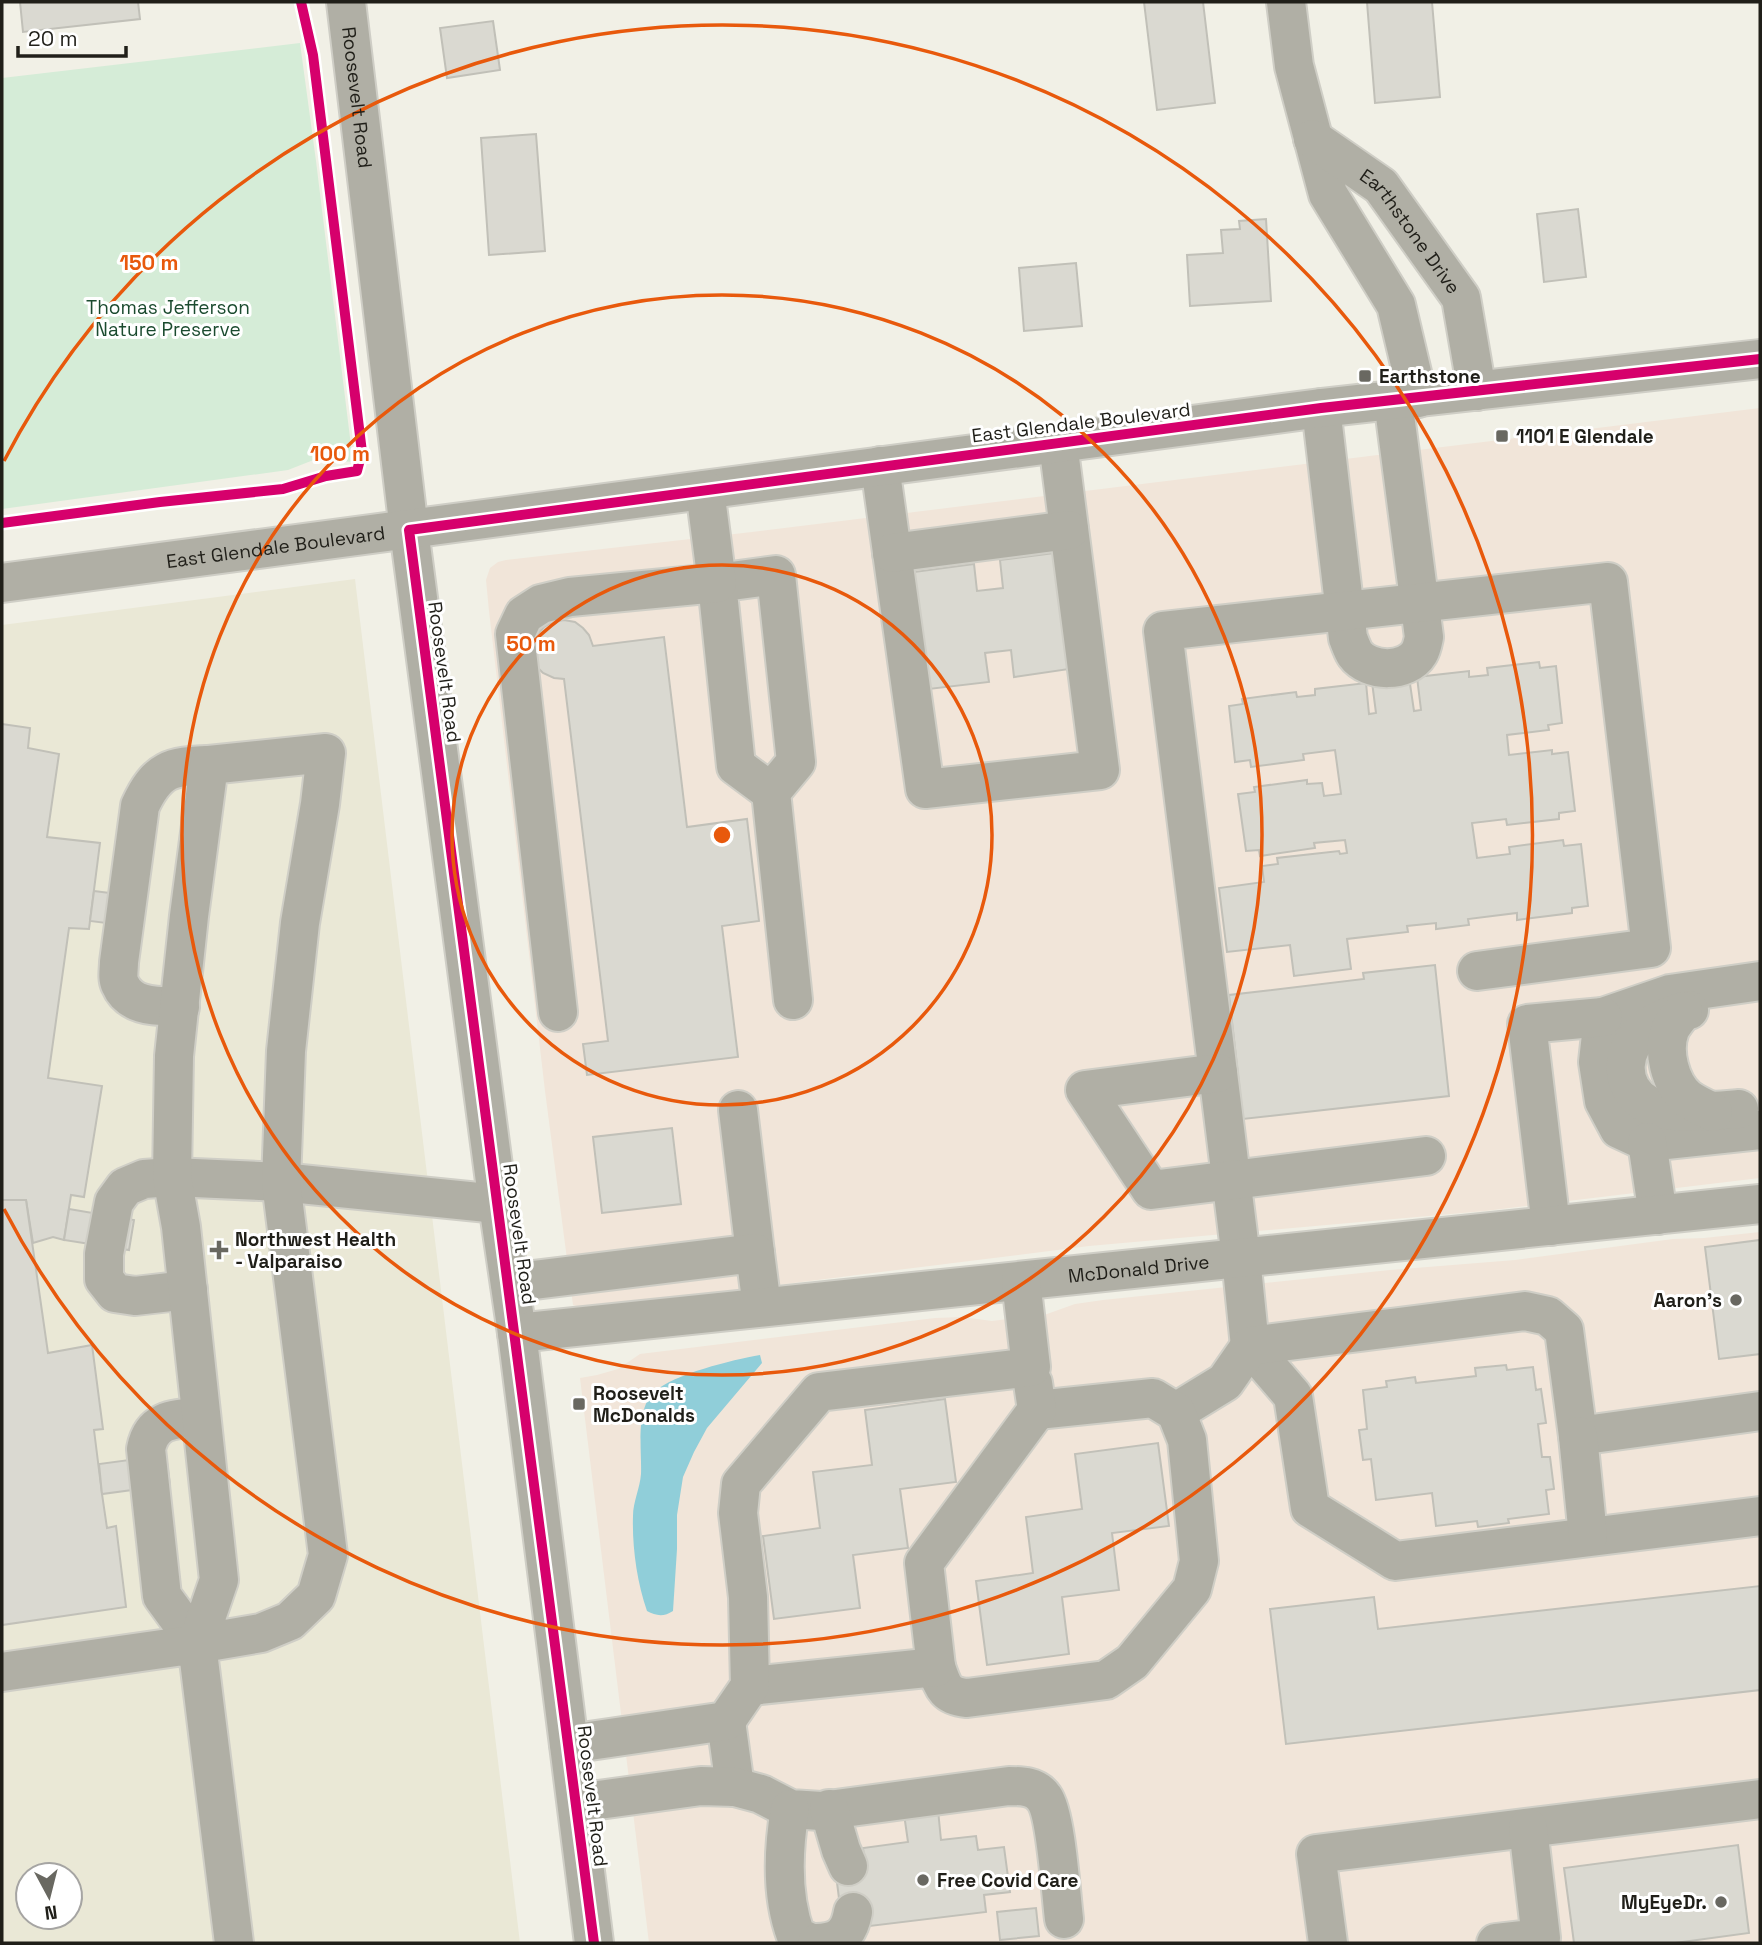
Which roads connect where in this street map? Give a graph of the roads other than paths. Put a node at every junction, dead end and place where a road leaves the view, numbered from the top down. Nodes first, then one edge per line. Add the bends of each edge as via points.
1 (346, 2) edge
2 (1286, 2) edge
3 (1312, 139) junction
4 (1760, 359) edge
5 (1477, 391) junction
6 (1406, 399) junction
7 (1321, 408) junction
8 (1058, 443) junction
9 (880, 466) junction
10 (705, 490) junction
11 (408, 530) junction
12 (1069, 530) junction
13 (892, 553) junction
14 (2, 583) edge
15 (718, 583) junction
16 (1421, 603) junction
17 (1344, 611) junction
18 (209, 765) junction
19 (771, 792) junction
20 (1477, 971) dead end
21 (1760, 981) edge
22 (793, 1000) dead end
23 (1760, 1001) edge
24 (1676, 1002) junction
25 (180, 1007) junction
26 (558, 1012) dead end
27 (1603, 1017) junction
28 (1218, 1073) junction
29 (1760, 1107) edge
30 (738, 1110) dead end
31 (1713, 1112) junction
32 (1760, 1130) edge
33 (1647, 1142) junction
34 (1426, 1156) dead end
35 (172, 1177) junction
36 (1231, 1180) junction
37 (281, 1182) junction
38 (498, 1204) junction
39 (1760, 1205) edge
40 (1658, 1215) junction
41 (1551, 1226) junction
42 (755, 1253) junction
43 (1241, 1258) junction
44 (1021, 1281) junction
45 (510, 1283) junction
46 (188, 1290) junction
47 (762, 1307) junction
48 (517, 1333) junction
49 (1250, 1346) junction
50 (1031, 1367) junction
51 (1037, 1410) junction
52 (1760, 1411) edge
53 (1176, 1412) junction
54 (201, 1417) junction
55 (1578, 1436) junction
56 (1760, 1516) edge
57 (1588, 1536) junction
58 (197, 1644) junction
59 (936, 1667) junction
60 (2, 1672) edge
61 (750, 1686) junction
62 (726, 1721) junction
63 (569, 1744) junction
64 (734, 1787) junction
65 (1760, 1799) edge
66 (577, 1803) junction
67 (790, 1809) junction
68 (830, 1809) junction
69 (1528, 1828) junction
70 (848, 1866) dead end
71 (853, 1912) dead end
72 (1064, 1919) dead end
73 (806, 1936) edge
74 (234, 1943) edge
75 (594, 1943) edge
76 (1328, 1943) edge
77 (1496, 1943) edge

1 - 11 street, Roosevelt Road
2 - 3 street, Earthstone Drive via 1294,66
3 - 5 street, Earthstone Drive via 1381,186 1461,298
3 - 6 street, Earthstone Drive via 1328,194 1396,305
4 - 5 street, East Glendale Boulevard
5 - 6 street, East Glendale Boulevard
6 - 7 street, East Glendale Boulevard
6 - 16 street, Earthstone Drive
7 - 8 street, East Glendale Boulevard
7 - 17 street
8 - 9 street, East Glendale Boulevard
8 - 12 street
9 - 10 street, East Glendale Boulevard
9 - 13 street
10 - 11 street, East Glendale Boulevard
10 - 15 street
11 - 14 street, East Glendale Boulevard
11 - 38 street, Roosevelt Road
12 - 13 street
12 - 13 street via 1100,770 925,789
15 - 19 street via 736,766
15 - 19 street via 776,575 796,762
15 - 26 street via 570,597 541,604 524,615 515,634
16 - 17 street
16 - 17 street, Earthstone Drive via 1424,636 1420,652 1398,667 1368,665 1356,655
16 - 20 street via 1608,582 1651,948
17 - 28 street via 1163,631
18 - 25 street
18 - 25 street via 180,766 148,788 140,806 119,962 119,983 130,999
18 - 37 street via 326,753 286,1051
19 - 22 street
21 - 24 street
23 - 24 street
24 - 27 street
24 - 31 street via 1668,1038 1670,1069 1686,1097
24 - 31 street via 1635,1040 1627,1056 1627,1083 1648,1105
25 - 35 street via 174,1056
27 - 33 street via 1598,1062 1604,1101 1619,1129
27 - 41 street via 1527,1024
28 - 36 street
28 - 36 street via 1085,1090 1151,1189
29 - 31 street
30 - 42 street
32 - 33 street
33 - 40 street
34 - 36 street
35 - 37 street
35 - 46 street
35 - 46 street via 144,1179 125,1187 114,1202 104,1279 115,1293 135,1296
36 - 43 street
37 - 38 street
37 - 58 street via 328,1555 316,1597 290,1621 261,1633
38 - 45 street, Roosevelt Road
39 - 40 street, McDonald Drive
40 - 41 street, McDonald Drive
41 - 43 street, McDonald Drive
42 - 45 street
42 - 47 street
43 - 44 street, McDonald Drive
43 - 49 street
44 - 47 street, McDonald Drive
44 - 50 street
45 - 48 street, Roosevelt Road
46 - 54 street
47 - 48 street, McDonald Drive
48 - 63 street, Roosevelt Road
49 - 53 street via 1225,1382
49 - 55 street via 1525,1311 1548,1316 1564,1330
49 - 57 street via 1293,1396 1310,1508 1395,1561
50 - 51 street
50 - 61 street via 819,1392 741,1484 738,1513 748,1597
51 - 53 street via 1153,1398
51 - 59 street via 924,1563
52 - 55 street
53 - 59 street via 1186,1440 1199,1561 1192,1589 1132,1662 1106,1680 967,1698 943,1688
54 - 58 street via 219,1580
54 - 58 street via 159,1426 149,1436 146,1449 162,1596
55 - 57 street
56 - 57 street
58 - 60 street
58 - 74 street
59 - 61 street
61 - 62 street
62 - 63 street
62 - 64 street
63 - 66 street, Roosevelt Road
64 - 66 street via 701,1786
64 - 67 street
65 - 69 street
66 - 75 street, Roosevelt Road
67 - 68 street
67 - 73 street via 785,1873
68 - 70 street
68 - 72 street via 1030,1787 1044,1797 1051,1815
69 - 76 street via 1316,1854
69 - 77 street via 1541,1938
71 - 73 street via 843,1937 825,1943

